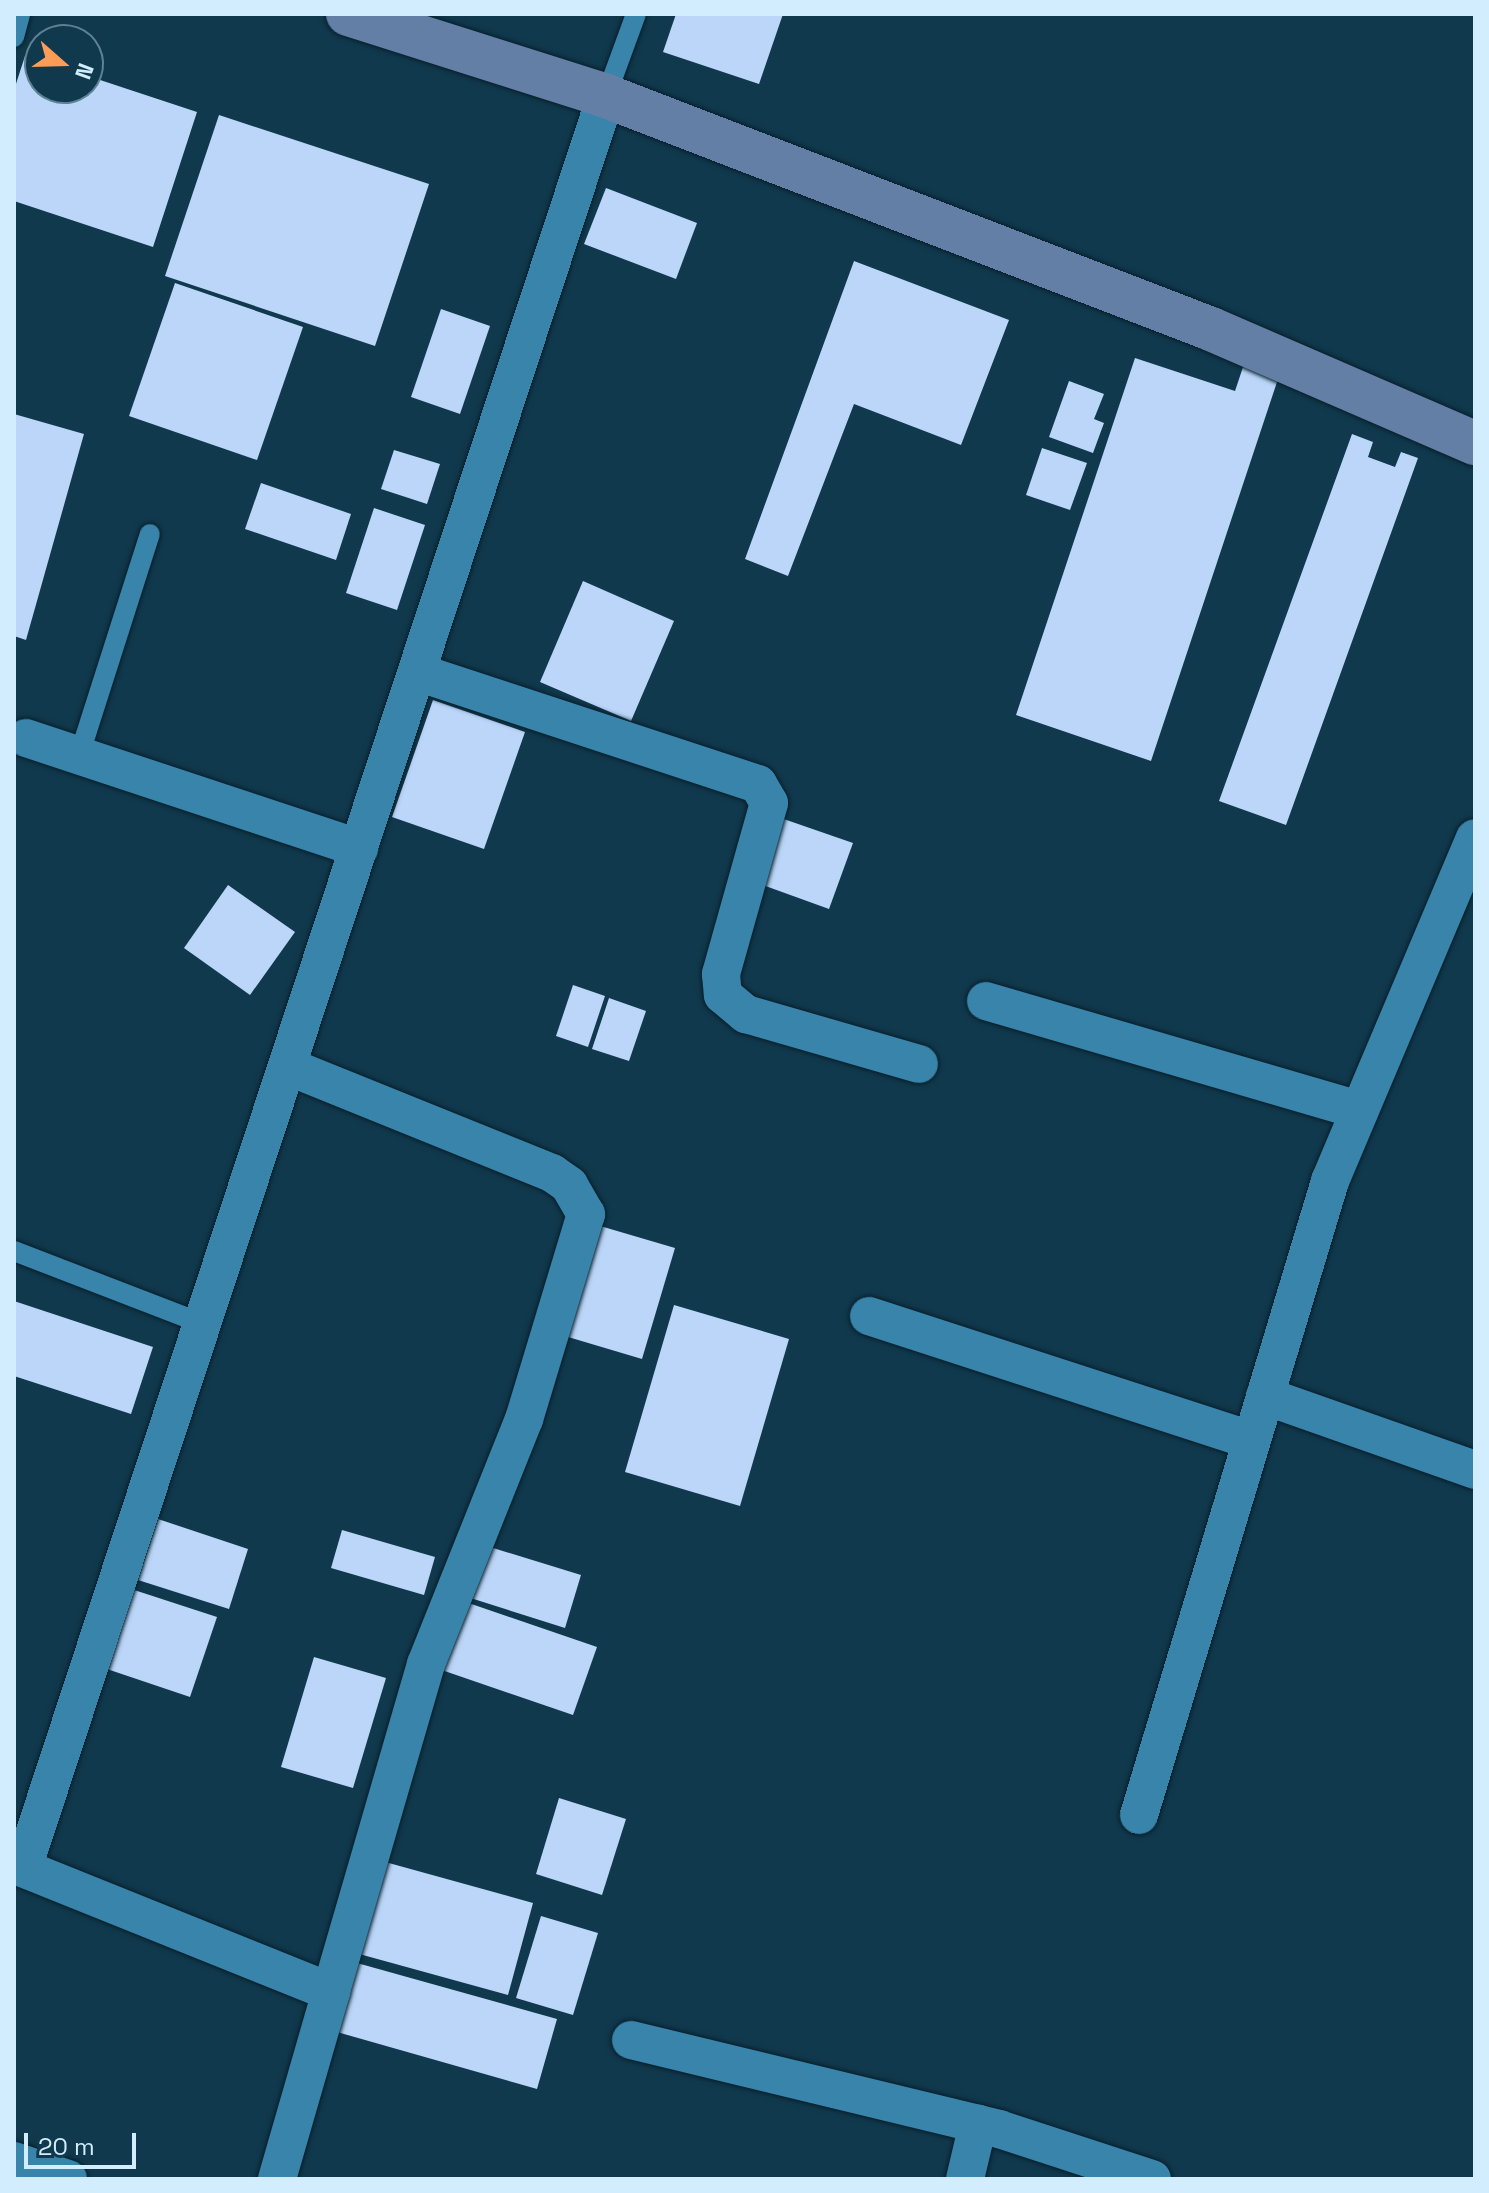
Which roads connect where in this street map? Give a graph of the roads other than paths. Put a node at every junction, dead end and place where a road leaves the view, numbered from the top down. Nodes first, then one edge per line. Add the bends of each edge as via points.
1 (20, 14) edge
2 (348, 14) edge
3 (636, 14) edge
4 (14, 37) edge
5 (606, 96) junction
6 (1475, 443) edge
7 (150, 534) dead end
8 (417, 672) junction
9 (26, 738) dead end
10 (79, 756) junction
11 (1475, 838) edge
12 (359, 848) junction
13 (986, 1001) dead end
14 (919, 1064) dead end
15 (287, 1066) junction
16 (1359, 1110) junction
17 (14, 1251) edge
18 (869, 1316) dead end
19 (203, 1324) junction
20 (1265, 1396) junction
21 (1251, 1440) junction
22 (1475, 1470) edge
23 (1139, 1815) dead end
24 (18, 1866) edge
25 (331, 1992) junction
26 (631, 2040) dead end
27 (978, 2124) junction
28 (14, 2161) edge
29 (68, 2179) edge
30 (277, 2179) edge
31 (965, 2179) edge
32 (1152, 2179) edge

1 - 4 lane
2 - 5 street
3 - 5 lane
5 - 6 street via 1211,329
5 - 8 street
7 - 10 lane
8 - 12 street
8 - 14 street via 758,784 769,803 721,974 723,995 746,1014
9 - 10 street
10 - 12 street
11 - 16 street
12 - 15 street
13 - 16 street
15 - 19 street
15 - 25 street via 552,1173 569,1185 586,1214 524,1419 426,1664
16 - 20 street via 1330,1181
17 - 19 lane
18 - 21 street
19 - 24 street
20 - 21 street
20 - 22 street
21 - 23 street
24 - 25 street
25 - 30 street
26 - 27 street
27 - 31 street
27 - 32 street via 1077,2151
28 - 29 street

